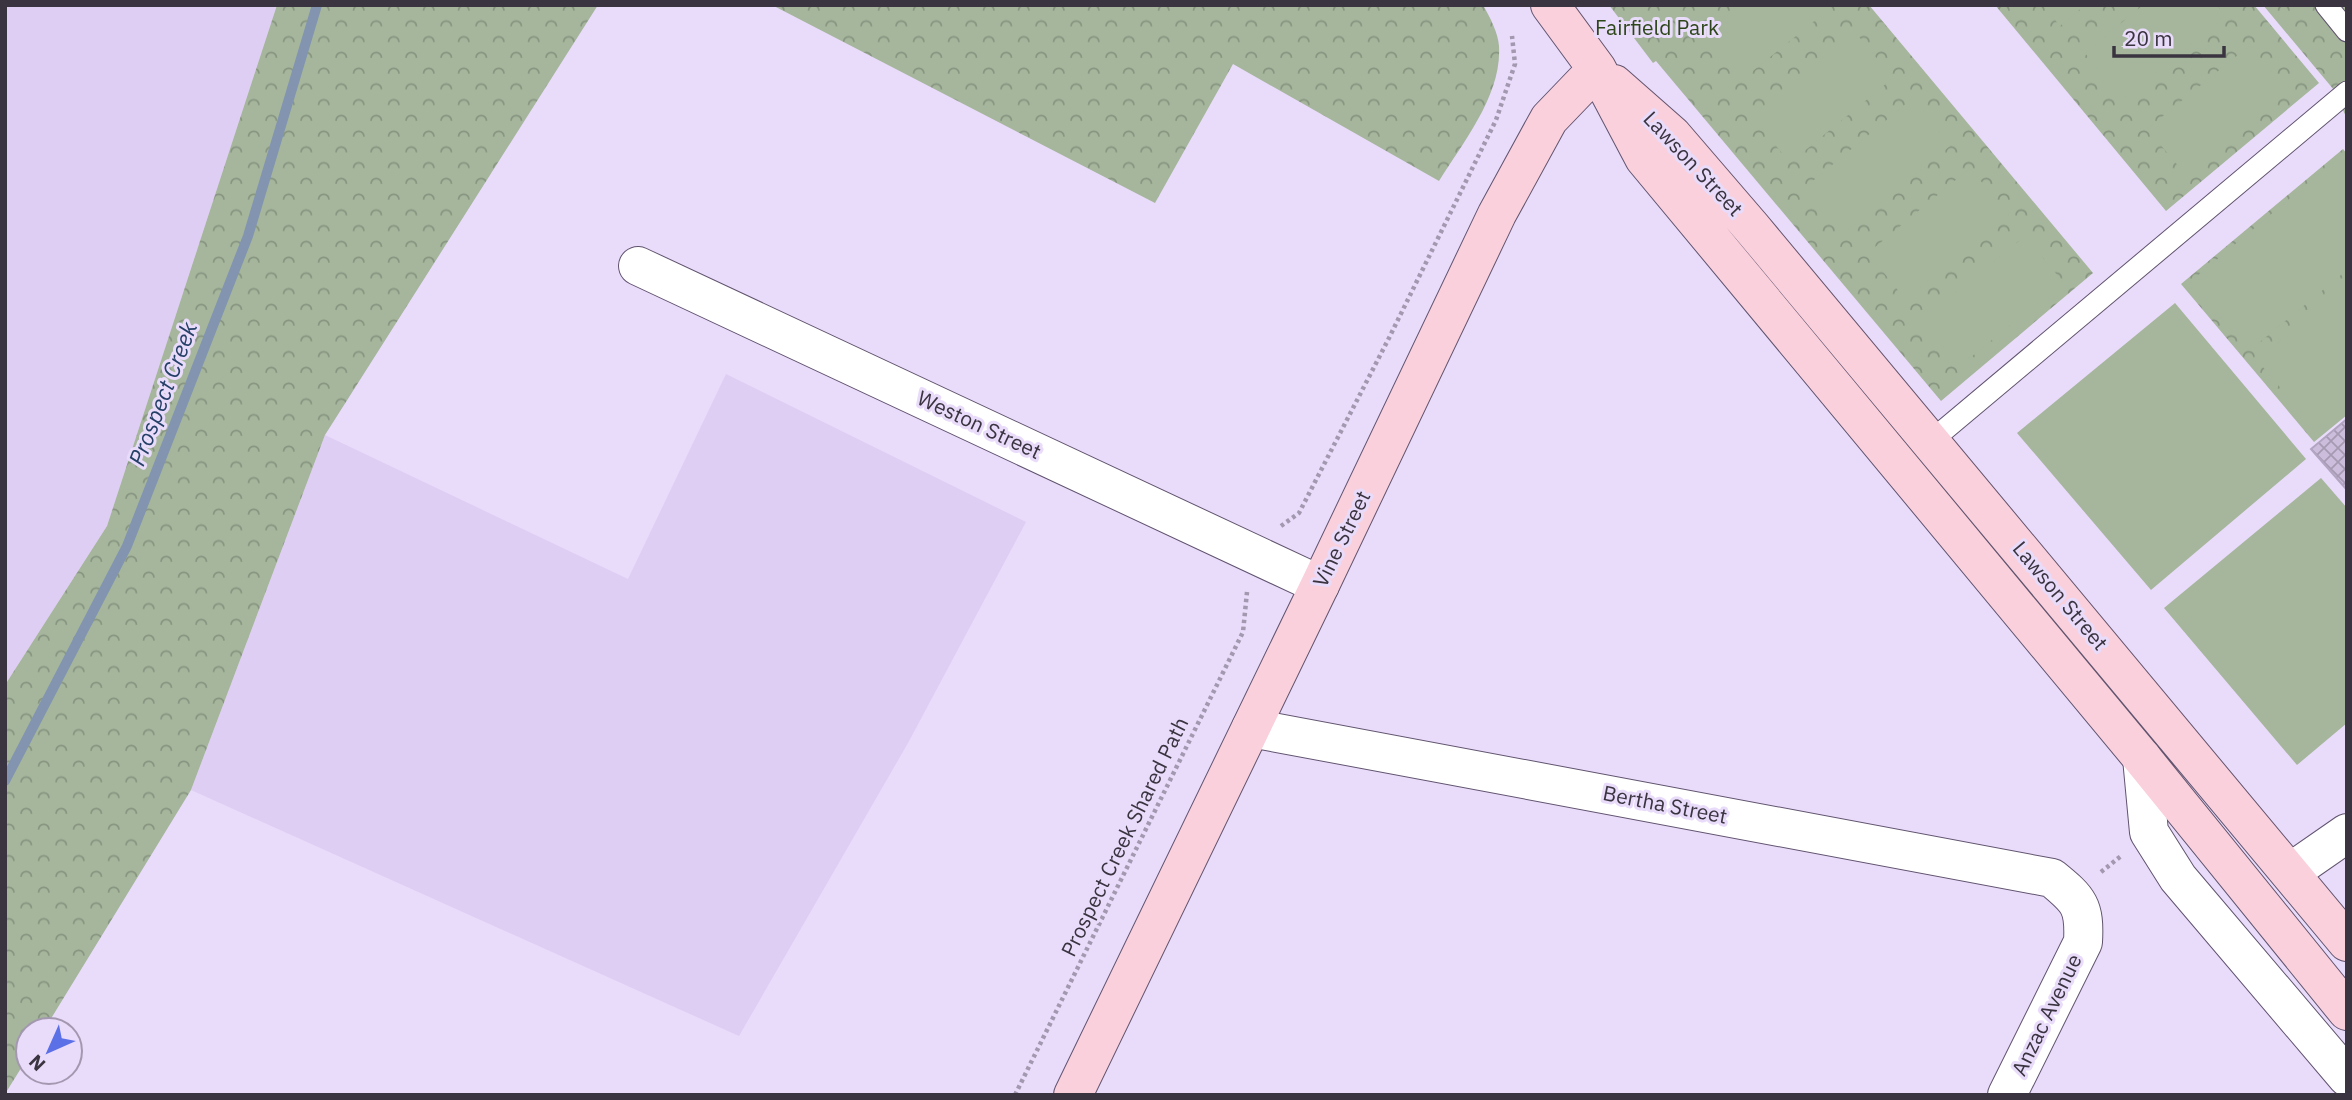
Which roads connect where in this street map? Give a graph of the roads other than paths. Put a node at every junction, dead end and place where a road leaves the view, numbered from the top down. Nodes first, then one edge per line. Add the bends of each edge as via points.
1 (1550, 5) edge
2 (2326, 5) edge
3 (2347, 31) edge
4 (1597, 69) junction
5 (2347, 92) edge
6 (638, 266) dead end
7 (1930, 441) junction
8 (1320, 584) junction
9 (1251, 728) junction
10 (2143, 758) junction
11 (2347, 833) edge
12 (2291, 872) junction
13 (2073, 895) joint
14 (2347, 942) edge
15 (2347, 1011) edge
16 (2347, 1077) edge
17 (1073, 1095) edge
18 (2007, 1095) edge

1 - 4 main road
2 - 3 lane
4 - 7 main road, Lawson Street via 1672,135
4 - 8 main road, Vine Street via 1549,119 1497,214
4 - 10 main road, Lawson Street via 1644,158
5 - 7 lane
6 - 8 street, Weston Street
7 - 12 main road, Lawson Street
8 - 9 main road, Vine Street
9 - 13 street, Bertha Street via 2052,878
9 - 17 main road, Vine Street
10 - 15 main road, Lawson Street
10 - 16 street via 2149,832 2178,878
11 - 12 street
12 - 14 main road, Lawson Street
13 - 18 street, Anzac Avenue via 2085,919 2083,942

